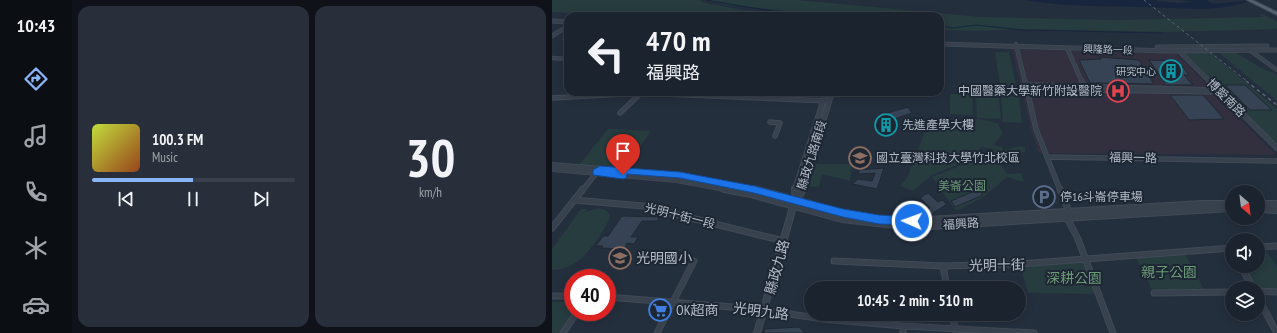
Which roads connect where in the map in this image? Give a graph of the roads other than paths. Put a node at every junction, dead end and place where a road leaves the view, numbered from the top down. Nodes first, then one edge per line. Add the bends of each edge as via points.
1 (1249, 0) edge
2 (1255, 0) edge
3 (1277, 13) edge
4 (552, 22) edge
5 (564, 24) edge
6 (564, 26) edge
7 (564, 26) edge
8 (552, 32) edge
9 (552, 36) edge
10 (944, 43) edge
11 (1016, 46) junction
12 (1277, 46) edge
13 (1176, 47) junction
14 (1245, 47) junction
15 (1067, 48) junction
16 (1249, 50) junction
17 (1277, 50) edge
18 (1179, 51) junction
19 (552, 58) edge
20 (564, 59) edge
21 (1277, 70) edge
22 (1025, 87) junction
23 (1086, 88) junction
24 (1217, 90) junction
25 (582, 96) edge
26 (638, 96) edge
27 (722, 96) edge
28 (825, 96) edge
29 (831, 96) edge
30 (552, 98) edge
31 (823, 101) junction
32 (829, 101) junction
33 (620, 113) dead end
34 (770, 122) dead end
35 (775, 136) dead end
36 (1277, 148) edge
37 (1047, 157) junction
38 (1277, 161) edge
39 (552, 165) edge
40 (552, 169) edge
41 (598, 171) junction
42 (574, 200) junction
43 (796, 200) junction
44 (1225, 204) edge
45 (1265, 206) edge
46 (793, 207) junction
47 (1225, 208) edge
48 (1265, 209) edge
49 (1276, 209) edge
50 (1068, 215) junction
51 (552, 228) edge
52 (784, 241) junction
53 (1277, 246) edge
54 (1265, 247) edge
55 (1225, 249) edge
56 (694, 261) dead end
57 (834, 261) dead end
58 (1085, 261) junction
59 (943, 266) junction
60 (946, 281) edge
61 (1265, 291) edge
62 (1225, 292) edge
63 (1277, 292) edge
64 (1154, 293) dead end
65 (552, 296) edge
66 (564, 296) edge
67 (616, 298) edge
68 (673, 302) junction
69 (766, 310) junction
70 (1265, 311) edge
71 (571, 321) edge
72 (954, 321) edge
73 (903, 326) junction
74 (956, 331) edge
75 (564, 333) edge
76 (657, 333) edge
77 (757, 333) edge
78 (903, 333) edge
79 (1034, 333) edge
80 (1113, 333) edge
81 (1277, 333) edge

1 - 3 main road
2 - 3 main road
4 - 5 street
6 - 8 street
7 - 9 street
10 - 11 street, 興隆路一段
11 - 13 street, 興隆路一段
11 - 15 street, 興隆路一段
11 - 22 street
12 - 14 street, 興隆路一段
13 - 14 street, 興隆路一段
13 - 18 street, 博愛南路
14 - 16 street
15 - 18 street, 興隆路一段
15 - 23 street
16 - 17 street, 興隆路一段
16 - 18 street, 興隆路一段
16 - 21 street
18 - 24 street, 博愛南路
19 - 20 street
22 - 23 street
22 - 37 street via 1036,129
23 - 24 street via 1215,92
24 - 36 street, 博愛南路
25 - 30 street
26 - 33 street
27 - 31 street
28 - 31 street, 縣政九路南段
29 - 32 street, 縣政九路南段
31 - 32 street
31 - 43 street, 縣政九路南段 via 794,192
32 - 43 street, 縣政九路南段 via 802,192
34 - 35 street via 780,123
37 - 38 street, 福興一路
37 - 50 street
39 - 41 street, 福興路
40 - 41 street, 福興路
41 - 42 street
41 - 43 street, 福興路 via 680,175
41 - 46 street, 福興路 via 677,180 751,194
42 - 51 street
42 - 52 street, 光明十街一段 via 643,206
43 - 46 street, 縣政九路
43 - 50 street, 福興路 via 873,218 906,221
44 - 50 street, 福興路
45 - 49 street
46 - 50 street, 福興路 via 842,219 912,227
46 - 52 street, 縣政九路
47 - 50 street, 福興路
48 - 49 street
50 - 58 street
52 - 69 street, 縣政九路
53 - 54 street
55 - 58 street, 光明十街 via 1134,254
56 - 68 street
57 - 59 street, 光明十街
58 - 59 street, 光明十街
58 - 80 street
59 - 60 street
61 - 63 street
62 - 64 street
65 - 66 street
67 - 68 street, 光明九路
68 - 69 street, 光明九路
68 - 76 street
69 - 73 street, 光明九路 via 823,319
69 - 77 street, 縣政九路
70 - 81 street
71 - 75 street
72 - 74 street
73 - 74 street, 光明九路
73 - 78 street
74 - 79 street, 光明九路

